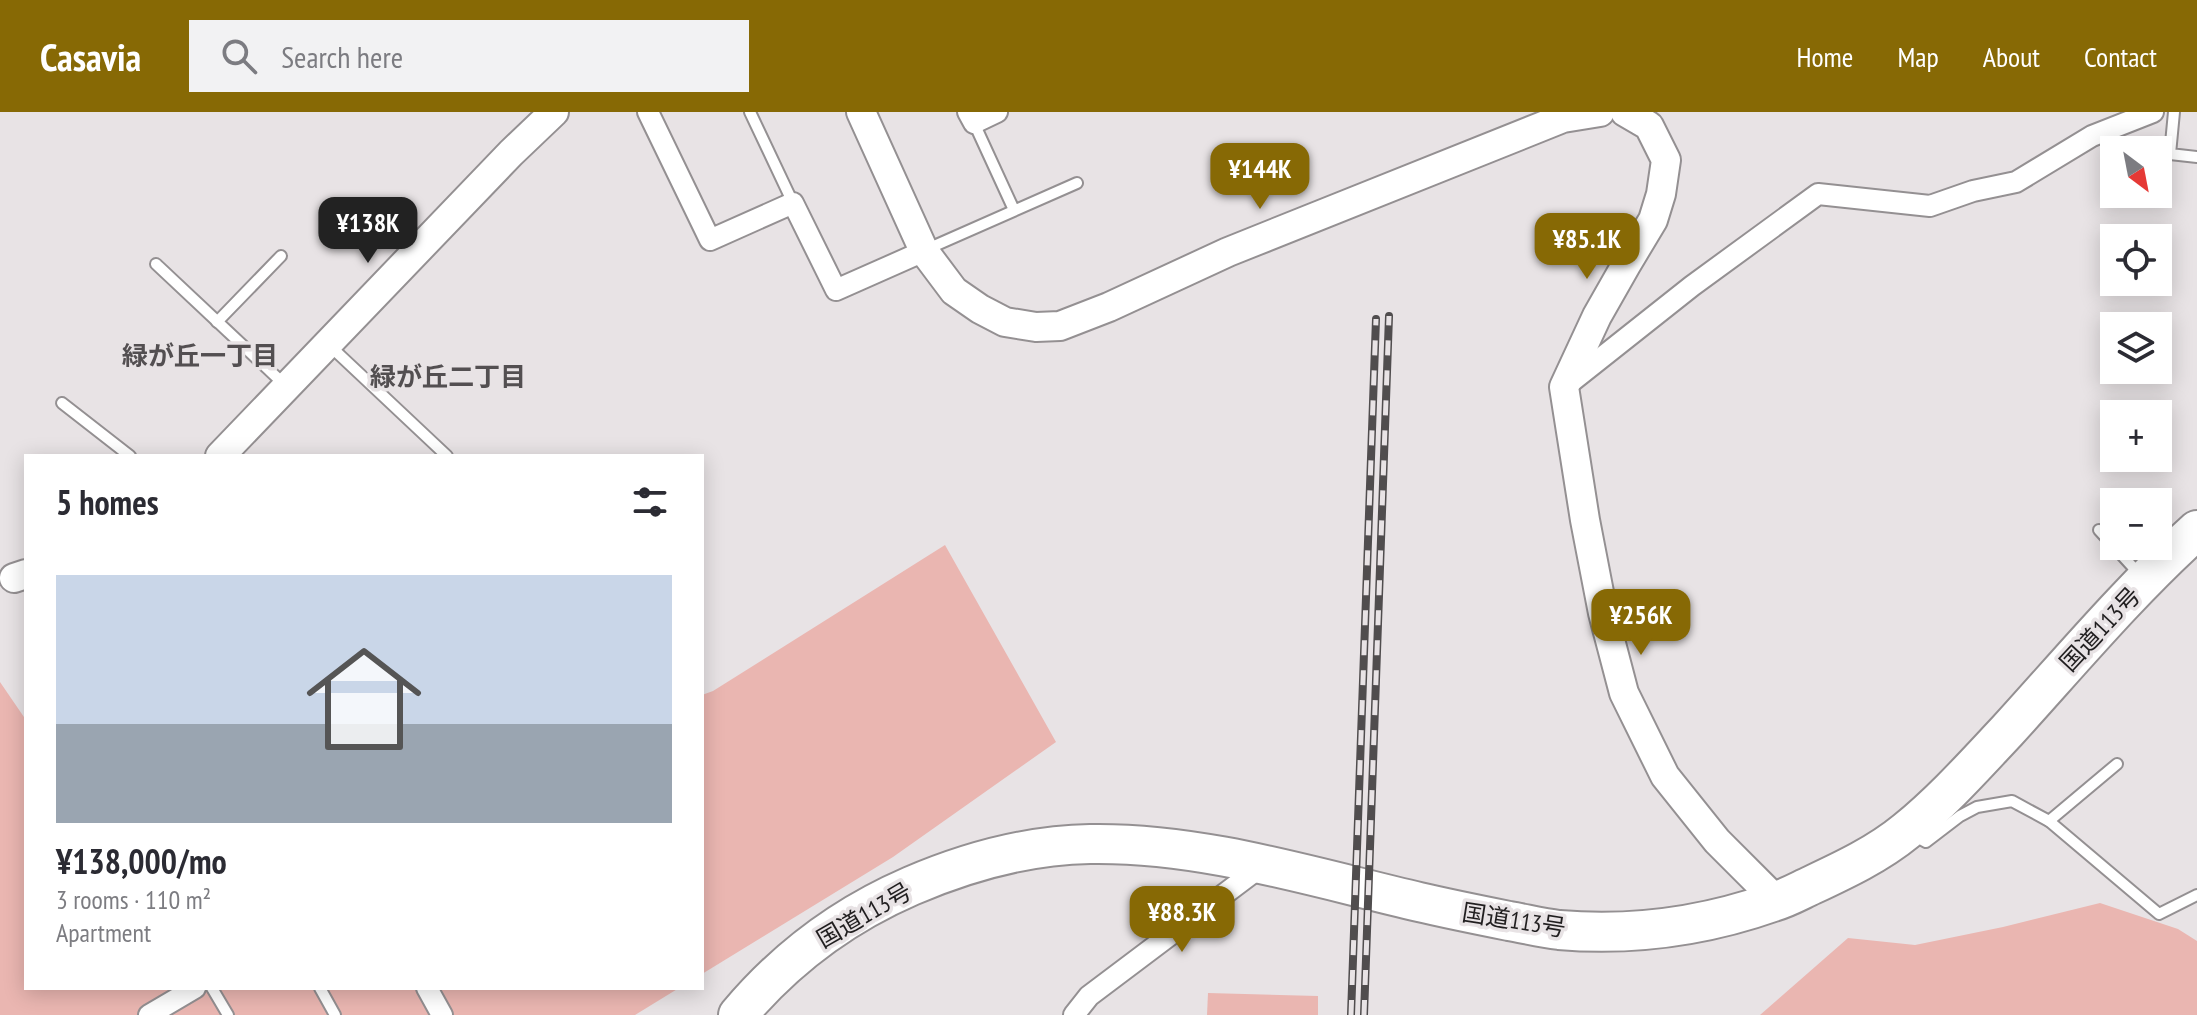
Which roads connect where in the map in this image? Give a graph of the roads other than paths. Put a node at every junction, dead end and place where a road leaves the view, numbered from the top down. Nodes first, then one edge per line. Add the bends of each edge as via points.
1 (554, 112) edge
2 (648, 112) edge
3 (750, 112) edge
4 (861, 112) edge
5 (997, 112) edge
6 (1600, 112) edge
7 (1625, 112) edge
8 (2153, 112) edge
9 (2174, 112) edge
10 (971, 117) edge
11 (2197, 157) edge
12 (1077, 183) dead end
13 (793, 203) junction
14 (1014, 210) junction
15 (924, 251) junction
16 (281, 256) dead end
17 (156, 264) dead end
18 (217, 322) junction
19 (329, 345) junction
20 (288, 387) junction
21 (1564, 387) junction
22 (62, 403) dead end
23 (127, 454) edge
24 (222, 454) edge
25 (445, 454) edge
26 (2099, 530) dead end
27 (2197, 530) edge
28 (2145, 580) junction
29 (2117, 764) dead end
30 (2049, 821) junction
31 (1906, 831) junction
32 (1263, 865) junction
33 (2197, 895) edge
34 (1777, 901) junction
35 (192, 990) edge
36 (213, 990) edge
37 (321, 990) edge
38 (428, 990) edge
39 (437, 1013) edge
40 (149, 1015) edge
41 (228, 1015) edge
42 (335, 1015) edge
43 (738, 1015) edge
44 (1074, 1015) edge

1 - 19 street
2 - 13 street via 710,240
3 - 13 lane
4 - 15 street
5 - 10 street
6 - 15 street via 1563,118 1228,252 1060,326 1005,322 980,309 954,291
7 - 21 street via 1649,126 1666,160 1661,194 1653,220 1597,316
8 - 21 street via 2092,136 2016,182 1930,206 1818,194
9 - 11 lane via 2170,154
10 - 14 lane
12 - 14 lane
13 - 15 street via 836,290
14 - 15 lane
16 - 18 lane
17 - 18 lane
18 - 20 lane
19 - 20 street
19 - 25 lane
20 - 24 street
21 - 34 street via 1603,613 1624,693 1665,776 1717,841
22 - 23 lane
26 - 28 lane
27 - 28 highway, 国道113号
28 - 31 highway, 国道113号 via 1967,774
29 - 30 lane
30 - 31 lane via 2012,801 1977,807 1926,842
30 - 33 lane via 2159,914
31 - 34 highway, 国道113号 via 1850,868
32 - 34 highway, 国道113号 via 1556,930 1693,924
32 - 43 highway, 国道113号 via 1120,844 1049,847 970,864 900,891 836,926 780,971
32 - 44 street via 1089,996
35 - 40 street
36 - 41 lane
37 - 42 lane
38 - 39 street

